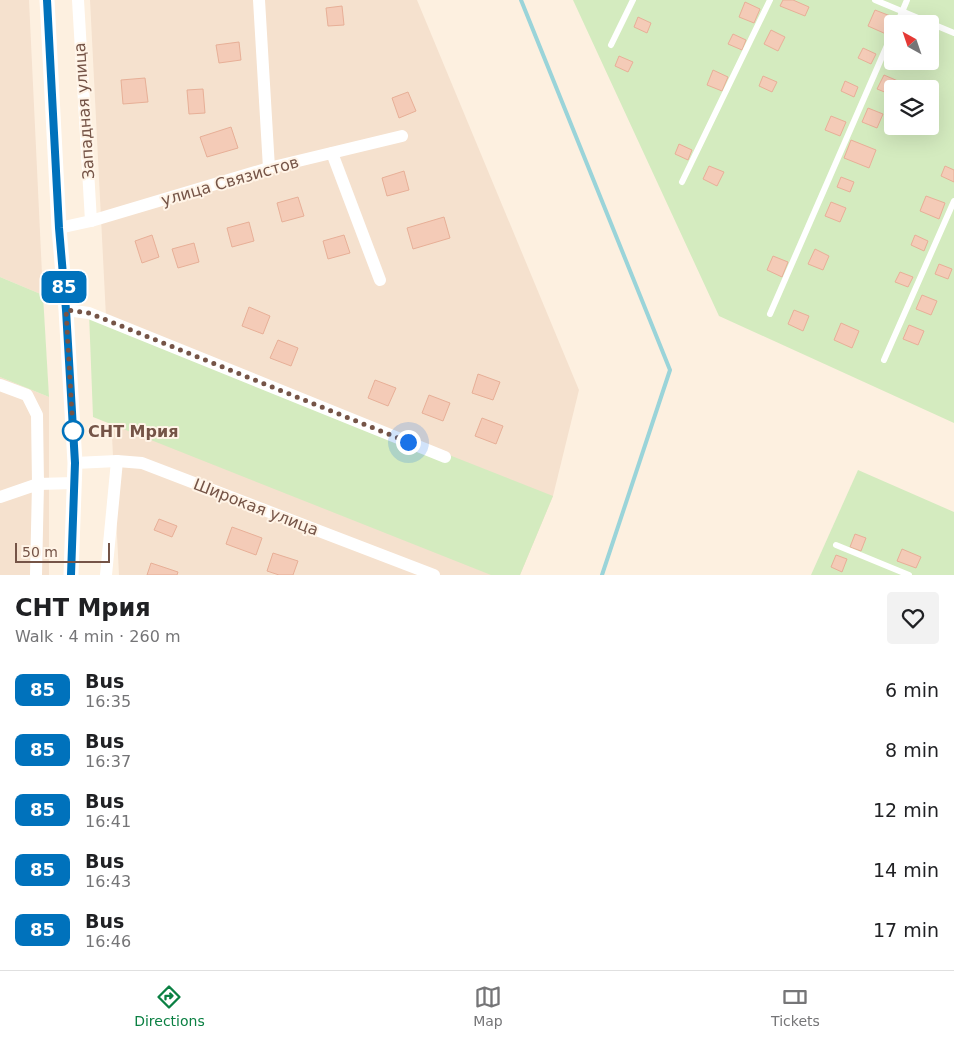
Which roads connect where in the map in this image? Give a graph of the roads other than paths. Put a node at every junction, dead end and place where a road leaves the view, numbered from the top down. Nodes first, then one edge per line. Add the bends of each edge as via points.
1 (47, 0) edge
2 (78, 0) edge
3 (259, 0) edge
4 (633, 0) edge
5 (770, 0) edge
6 (875, 0) edge
7 (907, 0) edge
8 (903, 11) junction
9 (901, 15) edge
10 (954, 33) edge
11 (611, 45) dead end
12 (884, 52) edge
13 (402, 136) dead end
14 (332, 153) junction
15 (269, 168) junction
16 (682, 182) dead end
17 (954, 201) edge
18 (91, 221) junction
19 (59, 228) junction
20 (380, 280) dead end
21 (66, 310) junction
22 (770, 314) dead end
23 (884, 360) dead end
24 (0, 385) edge
25 (445, 457) dead end
26 (117, 461) junction
27 (75, 463) junction
28 (74, 483) junction
29 (38, 484) junction
30 (0, 497) edge
31 (836, 545) dead end
32 (36, 575) edge
33 (71, 575) edge
34 (106, 575) edge
35 (434, 575) edge
36 (908, 575) edge

1 - 19 street
2 - 18 street, Западная улица
3 - 15 street
4 - 11 lane
5 - 16 lane
6 - 8 lane
7 - 8 lane
8 - 9 lane
8 - 10 lane
12 - 22 lane
13 - 14 street, улица Связистов
14 - 15 street, улица Связистов
14 - 20 street
15 - 18 street, улица Связистов
17 - 23 lane
18 - 19 street, улица Связистов
19 - 21 street
21 - 25 street via 89,313
21 - 27 street
24 - 29 street via 26,395 37,415
26 - 27 street, Широкая улица
26 - 34 street
26 - 35 street, Широкая улица via 142,463
27 - 28 street
28 - 29 street
28 - 33 street
29 - 30 street
29 - 32 street
31 - 36 lane

